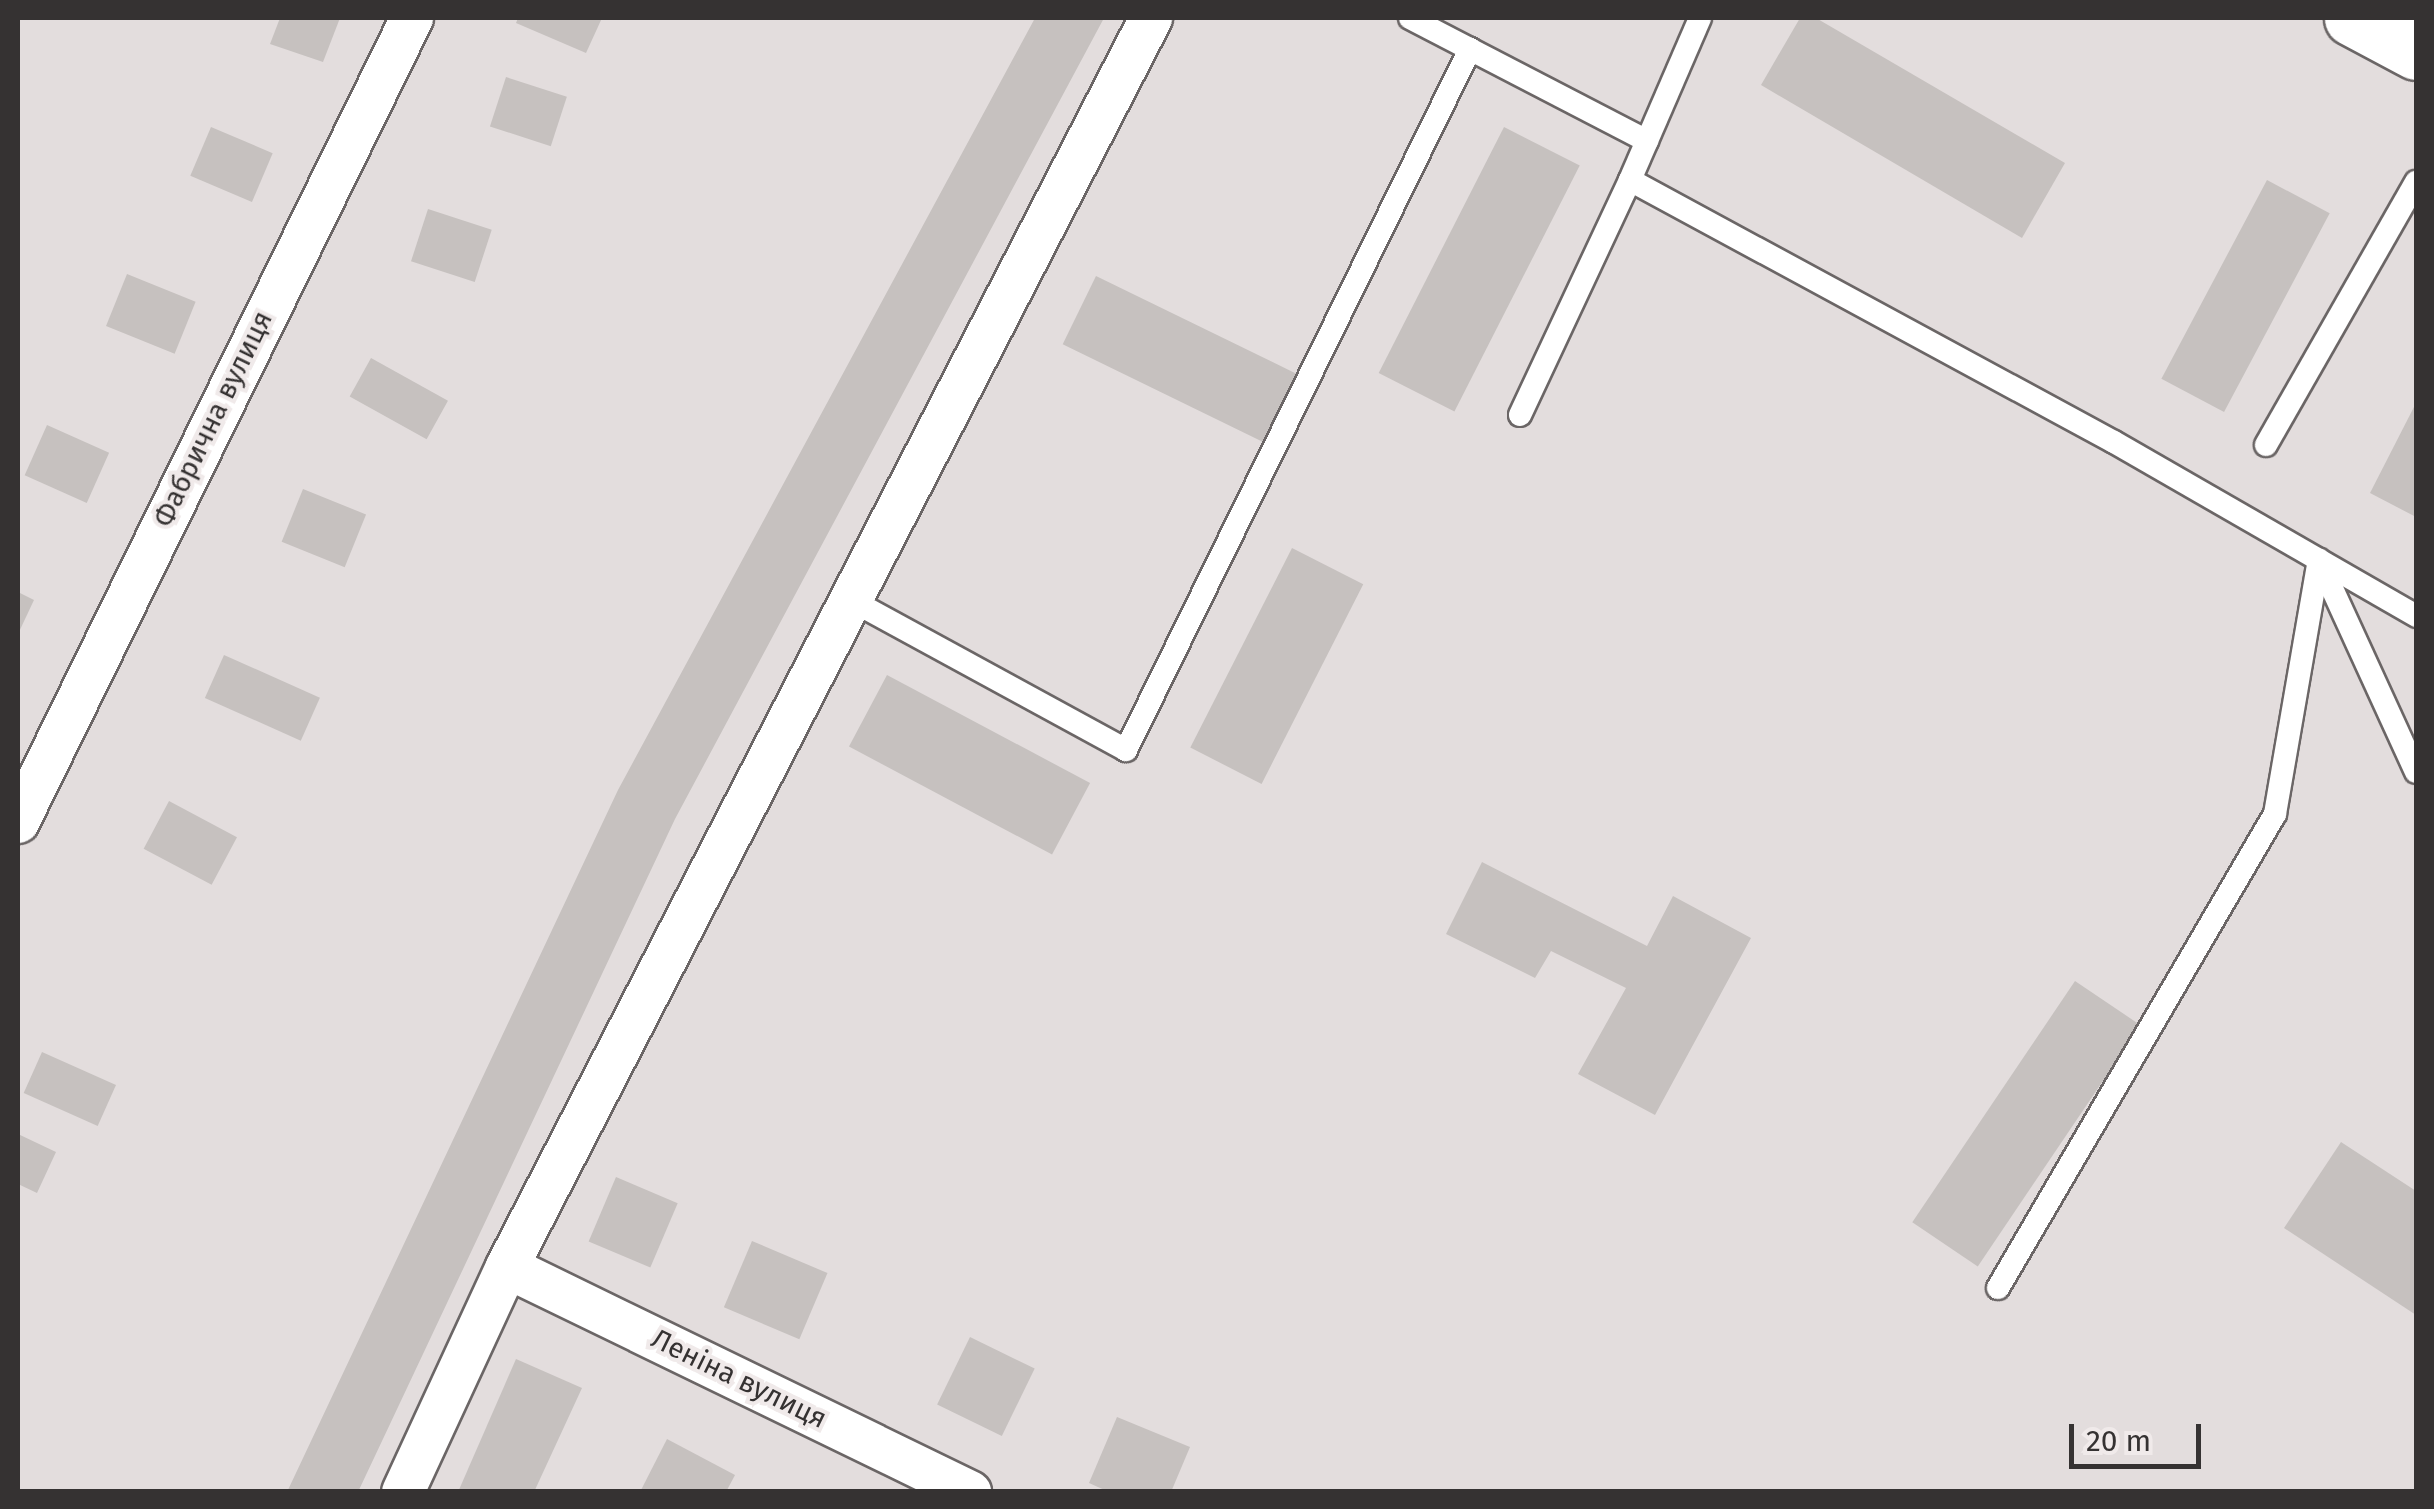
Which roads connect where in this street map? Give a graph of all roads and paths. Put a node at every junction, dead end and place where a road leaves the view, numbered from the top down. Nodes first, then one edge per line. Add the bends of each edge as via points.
1 (412, 18) edge
2 (1151, 18) edge
3 (1410, 18) edge
4 (1700, 18) edge
5 (2352, 18) edge
6 (1470, 49) junction
7 (2416, 52) edge
8 (1647, 141) junction
9 (1630, 180) junction
10 (2416, 182) edge
11 (1520, 415) dead end
12 (2266, 445) dead end
13 (2320, 560) junction
14 (851, 600) junction
15 (2416, 616) edge
16 (2416, 772) edge
17 (18, 822) edge
18 (508, 1267) junction
19 (1998, 1288) dead end
20 (402, 1492) edge
21 (970, 1492) edge

1 - 17 street, Фабрична вулиця
2 - 14 street
3 - 6 lane
4 - 8 lane
5 - 7 street
6 - 8 lane
6 - 14 lane via 1126,750
8 - 9 lane
9 - 11 lane
9 - 13 lane
10 - 12 lane
13 - 15 lane
13 - 16 lane
13 - 19 lane via 2275,814
14 - 18 street
18 - 20 street
18 - 21 street, Леніна вулиця

